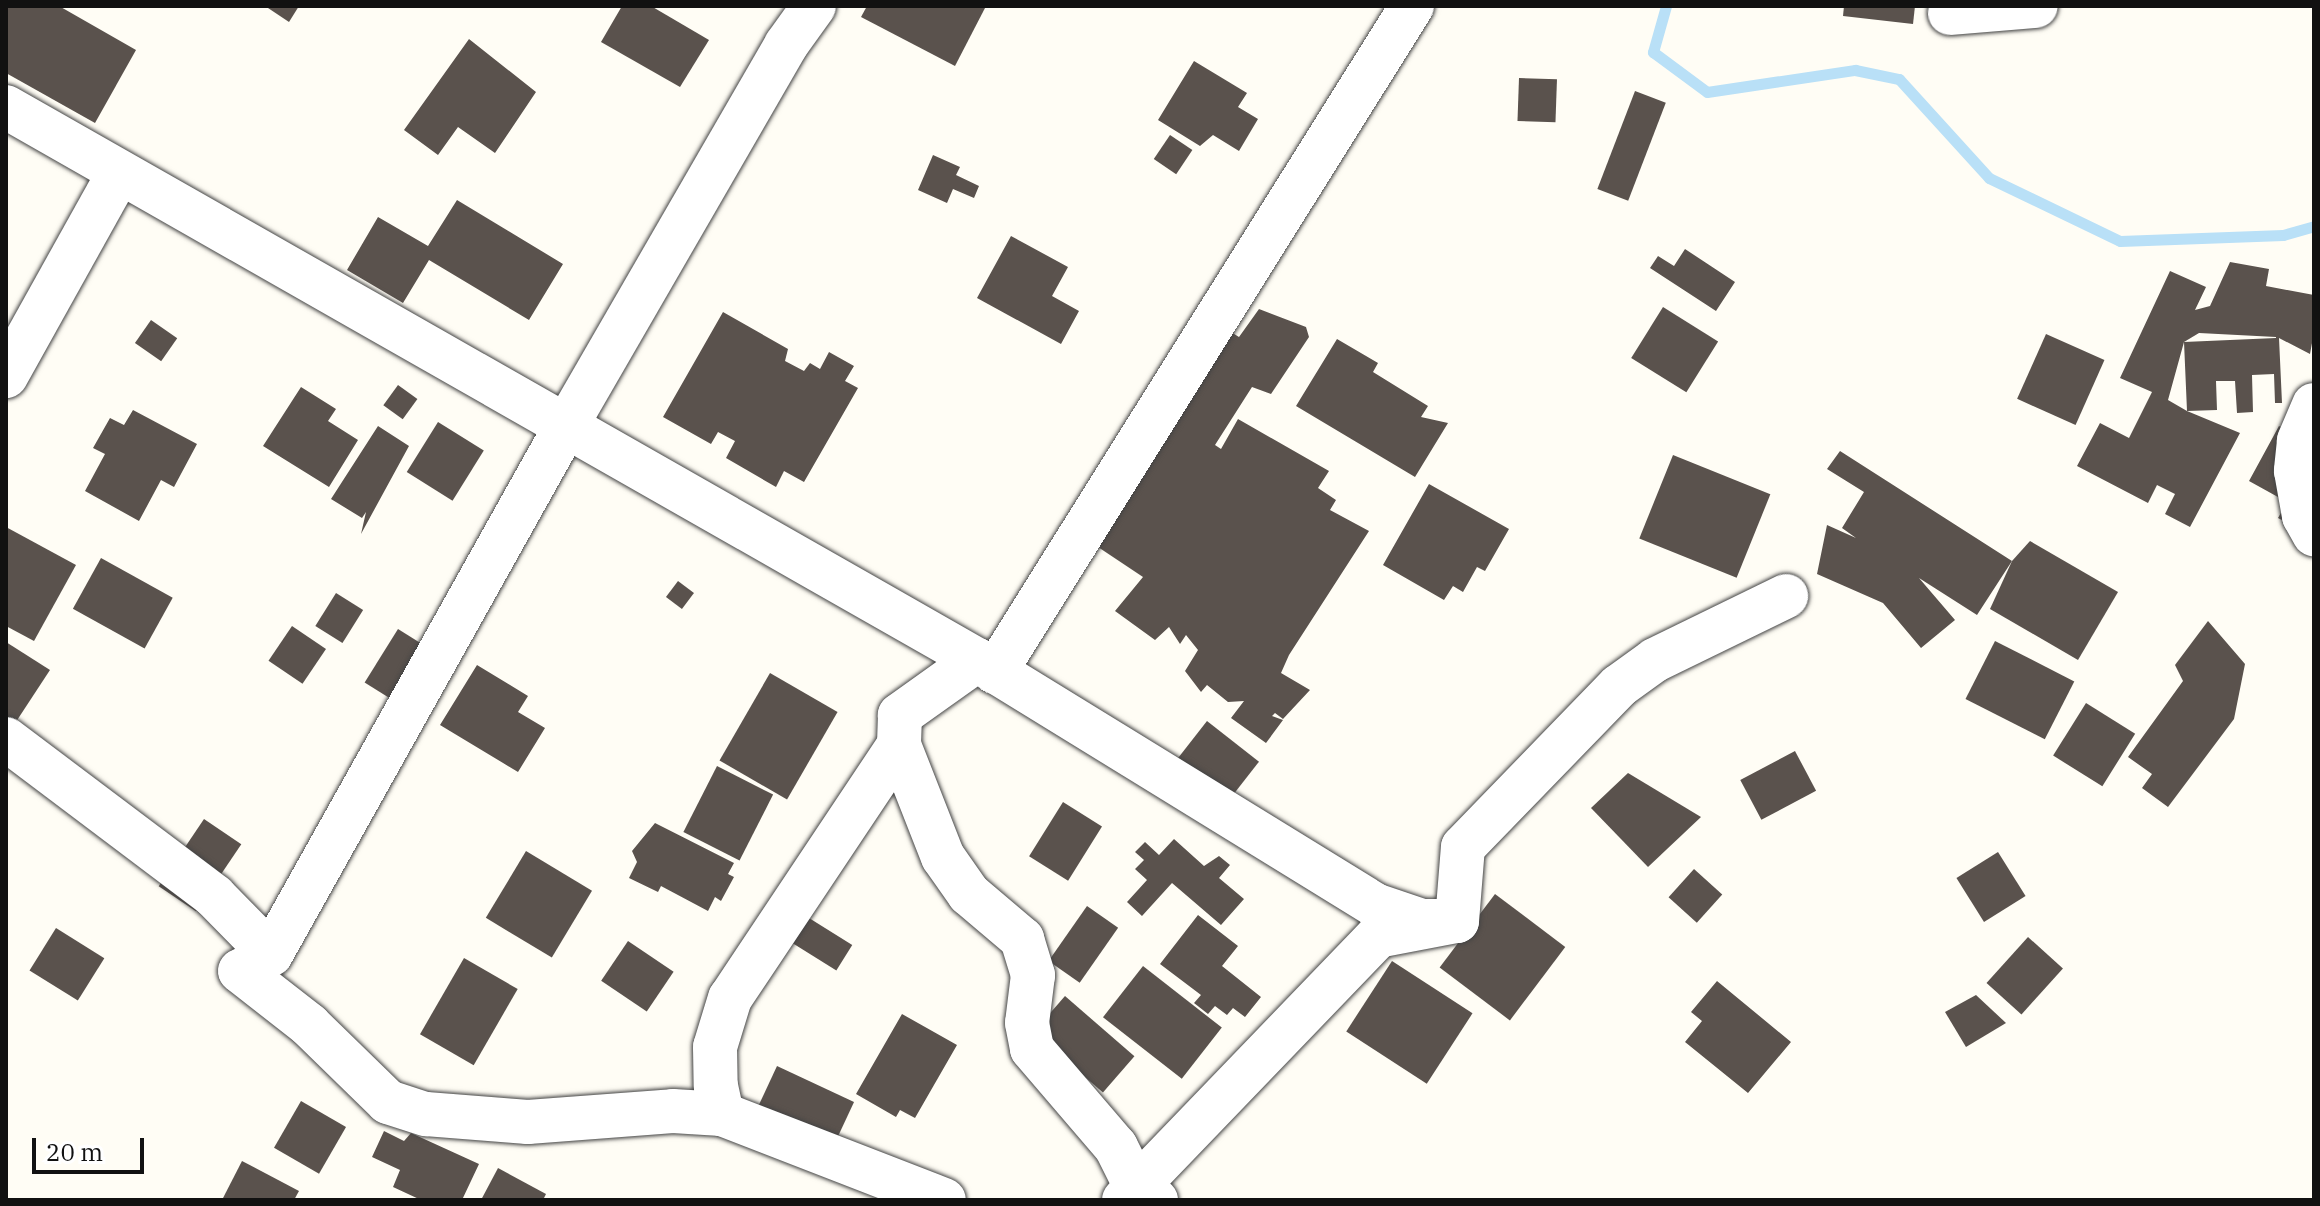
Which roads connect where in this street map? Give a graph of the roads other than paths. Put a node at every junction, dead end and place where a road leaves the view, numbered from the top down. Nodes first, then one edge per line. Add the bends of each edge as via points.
1 (814, 6) edge
2 (1412, 6) edge
3 (2036, 6) edge
4 (1950, 13) dead end
5 (6, 107) edge
6 (119, 173) junction
7 (6, 376) edge
8 (2313, 407) edge
9 (565, 428) junction
10 (2314, 534) edge
11 (1786, 596) dead end
12 (986, 666) junction
13 (6, 739) edge
14 (899, 745) junction
15 (1457, 921) junction
16 (271, 954) junction
17 (722, 1114) junction
18 (1138, 1195) edge
19 (944, 1200) edge

1 - 9 street via 786,45
2 - 12 street
3 - 4 street
5 - 6 street
6 - 7 street
6 - 9 street
8 - 10 street via 2299,441 2296,484
9 - 12 street
9 - 16 street
11 - 15 street via 1655,660 1619,686 1463,847
12 - 14 street via 900,715
12 - 15 street via 1375,905 1422,921
13 - 16 street via 214,896
14 - 17 street via 730,998 715,1047
14 - 18 street via 943,857 969,894 1022,939 1033,975 1027,1023 1032,1049 1116,1147
15 - 18 street via 1378,936
16 - 17 street via 240,971 309,1025 388,1102 426,1114 528,1122 673,1111
17 - 19 street

